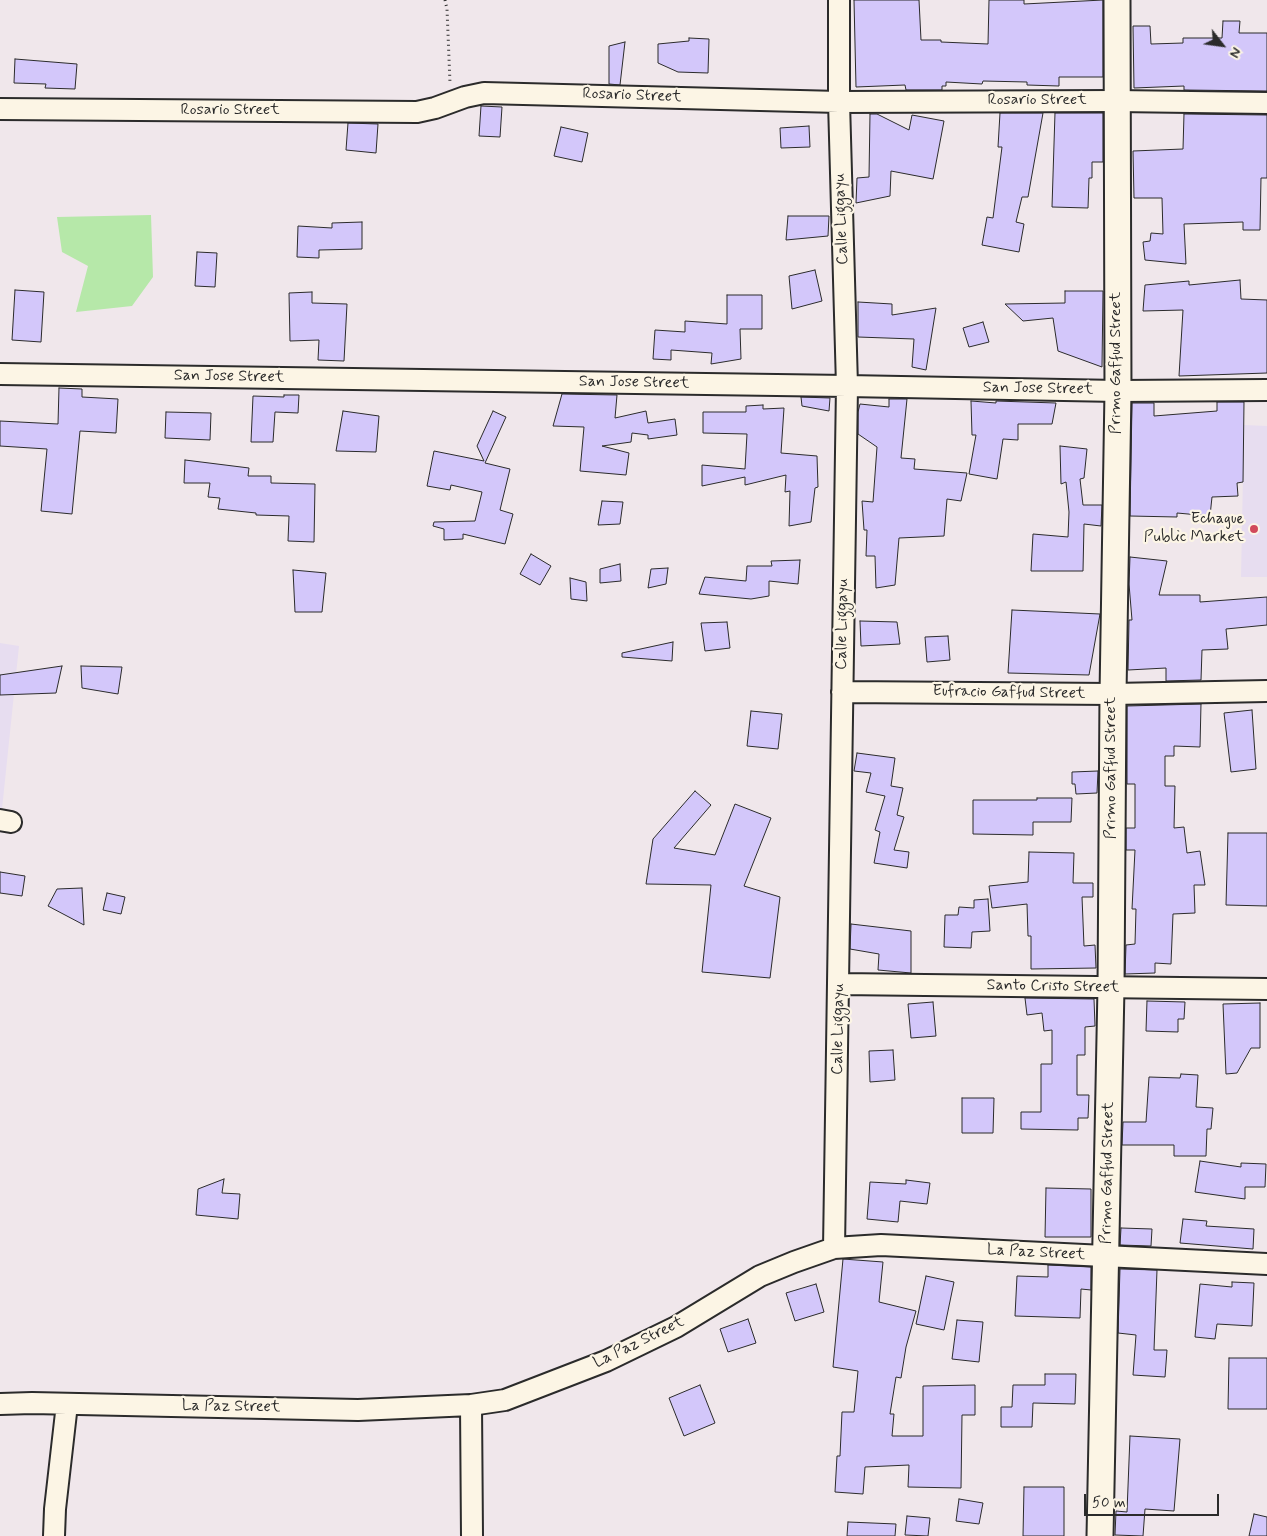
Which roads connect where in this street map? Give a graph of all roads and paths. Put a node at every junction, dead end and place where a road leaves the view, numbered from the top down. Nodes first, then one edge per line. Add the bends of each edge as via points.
1 (445, 0) edge
2 (839, 0) edge
3 (1117, 0) edge
4 (451, 101) junction
5 (1116, 101) junction
6 (839, 102) junction
7 (1267, 103) edge
8 (0, 109) edge
9 (0, 374) edge
10 (847, 386) junction
11 (1267, 390) edge
12 (1118, 391) junction
13 (1267, 691) edge
14 (842, 692) junction
15 (1113, 694) junction
16 (840, 984) junction
17 (1111, 987) junction
18 (1267, 989) edge
19 (834, 1248) junction
20 (1106, 1256) junction
21 (1267, 1264) edge
22 (0, 1404) edge
23 (67, 1404) junction
24 (471, 1405) junction
25 (54, 1536) edge
26 (472, 1536) edge
27 (1100, 1536) edge

1 - 4 path
2 - 6 street, Calle Liggayu
3 - 5 main road, Primo Gaffud Street
4 - 6 street, Rosario Street via 484,93 508,93
4 - 8 street, Rosario Street via 417,112
5 - 6 street, Rosario Street
5 - 7 street, Rosario Street
5 - 12 main road, Primo Gaffud Street
6 - 10 street, Calle Liggayu
9 - 10 street, San Jose Street
10 - 12 street, San Jose Street
10 - 14 street, Calle Liggayu
11 - 12 street, San Jose Street
12 - 15 main road, Primo Gaffud Street
13 - 15 street, Eufracio Gaffud Street
14 - 15 street, Eufracio Gaffud Street
14 - 16 street, Calle Liggayu
15 - 17 main road, Primo Gaffud Street
16 - 17 street, Santo Cristo Street
16 - 19 street, Calle Liggayu
17 - 18 street, Santo Cristo Street
17 - 20 main road, Primo Gaffud Street
19 - 20 street, La Paz Street via 882,1245
19 - 24 street, La Paz Street via 760,1276 676,1327 606,1361 505,1400
20 - 21 street, La Paz Street
20 - 27 main road, Primo Gaffud Street
22 - 23 street, La Paz Street
23 - 24 street, La Paz Street via 358,1410
23 - 25 street
24 - 26 street

